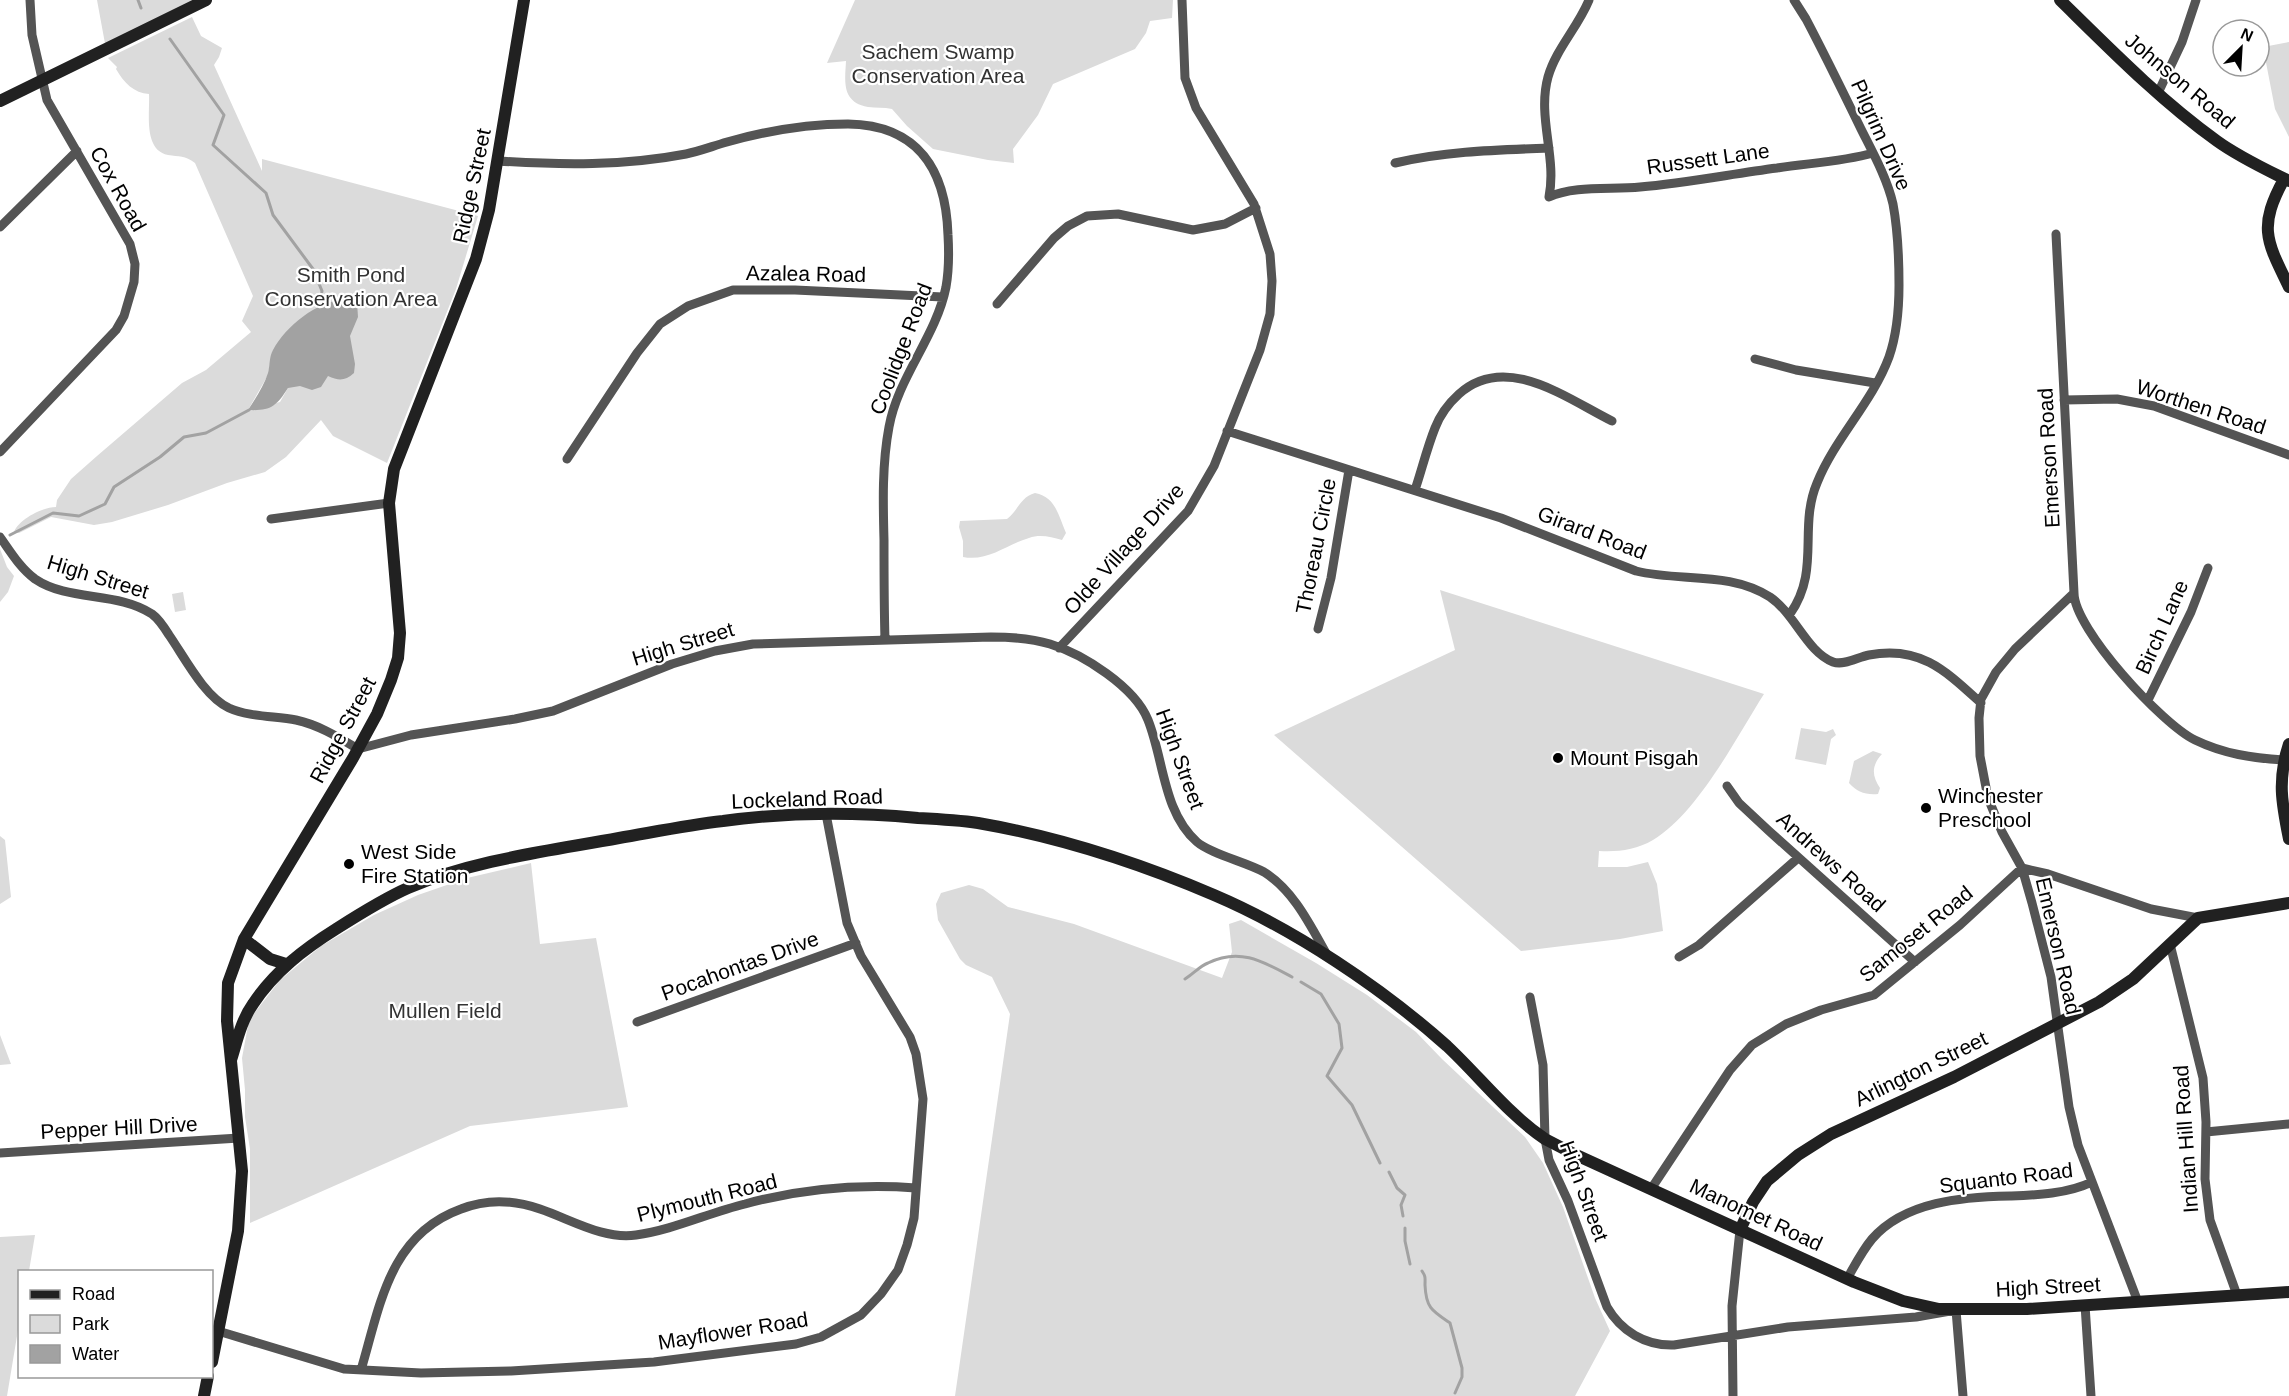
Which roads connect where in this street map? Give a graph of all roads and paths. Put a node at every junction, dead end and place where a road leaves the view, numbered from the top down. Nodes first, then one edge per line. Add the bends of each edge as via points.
1 (30, 0) edge
2 (206, 0) edge
3 (524, 0) edge
4 (1182, 0) edge
5 (1589, 0) edge
6 (1794, 0) edge
7 (2060, 0) edge
8 (2196, 0) edge
9 (42, 80) junction
10 (2158, 93) junction
11 (0, 101) edge
12 (1549, 148) junction
13 (77, 151) junction
14 (1873, 153) junction
15 (498, 161) junction
16 (1395, 163) dead end
17 (2287, 180) edge
18 (1256, 208) junction
19 (0, 227) edge
20 (2055, 234) dead end
21 (2289, 287) edge
22 (943, 297) junction
23 (997, 304) dead end
24 (1755, 359) dead end
25 (1875, 383) junction
26 (2064, 400) junction
27 (1612, 421) dead end
28 (1227, 431) junction
29 (0, 452) edge
30 (2289, 456) edge
31 (567, 459) dead end
32 (1349, 470) junction
33 (1415, 490) junction
34 (389, 503) junction
35 (271, 519) dead end
36 (0, 537) edge
37 (2208, 568) dead end
38 (2074, 593) junction
39 (1790, 614) junction
40 (1318, 629) dead end
41 (885, 639) junction
42 (1059, 648) junction
43 (2148, 700) junction
44 (1981, 703) junction
45 (2289, 744) edge
46 (358, 750) junction
47 (2284, 760) junction
48 (1727, 786) dead end
49 (826, 814) junction
50 (2289, 839) edge
51 (1798, 858) junction
52 (2022, 868) junction
53 (2289, 903) edge
54 (2198, 918) junction
55 (244, 939) junction
56 (856, 943) junction
57 (2170, 944) junction
58 (1679, 957) dead end
59 (1330, 959) junction
60 (1916, 962) junction
61 (286, 964) junction
62 (1530, 997) dead end
63 (637, 1022) dead end
64 (2057, 1024) junction
65 (231, 1060) junction
66 (2289, 1125) edge
67 (2206, 1132) junction
68 (239, 1138) junction
69 (1545, 1139) junction
70 (0, 1153) edge
71 (2092, 1182) junction
72 (916, 1188) junction
73 (1651, 1189) junction
74 (1740, 1230) junction
75 (1847, 1279) junction
76 (2289, 1292) edge
77 (2237, 1294) junction
78 (2138, 1302) junction
79 (2085, 1305) junction
80 (1956, 1310) junction
81 (218, 1331) junction
82 (1732, 1335) junction
83 (213, 1357) edge
84 (361, 1370) junction
85 (208, 1378) edge
86 (204, 1396) edge
87 (1733, 1396) edge
88 (1963, 1396) edge
89 (2091, 1396) edge

1 - 9 street, Cox Road via 32,35
2 - 9 main road
3 - 15 main road, Ridge Street
4 - 18 street, Olde Village Drive via 1185,78 1196,108
5 - 12 street via 1548,77
6 - 14 street, Pilgrim Drive
7 - 10 main road, Johnson Road
8 - 10 street
9 - 11 main road
9 - 13 street, Cox Road via 47,100
10 - 17 main road, Johnson Road via 2219,142
12 - 14 street, Russett Lane via 1549,197 1564,191 1714,179
12 - 16 street via 1454,152
13 - 19 street
13 - 29 street, Cox Road via 130,244 135,264 128,304 116,330 99,351
14 - 25 street, Pilgrim Drive via 1892,202 1899,248 1896,332
15 - 22 street, Coolidge Road via 616,164 689,154 801,127 851,124 894,132 909,141 934,168 943,189 949,256
15 - 34 main road, Ridge Street via 476,259 397,463
17 - 21 main road via 2267,216 2267,233
18 - 23 street via 1225,224 1194,230 1119,214 1087,216 1054,238
18 - 28 street, Olde Village Drive via 1270,254 1270,314 1260,350
20 - 26 street, Emerson Road
22 - 31 street, Azalea Road via 732,290 688,306 660,324
22 - 41 street, Coolidge Road via 890,424 883,489
24 - 25 street via 1813,374
25 - 39 street, Pilgrim Drive via 1817,482 1808,525 1807,578 1802,596
26 - 30 street, Worthen Road via 2117,399 2154,406
26 - 38 street, Emerson Road
27 - 33 street via 1525,379 1497,377 1473,384 1440,417
28 - 32 street, Girard Road
28 - 42 street, Olde Village Drive via 1214,466 1188,511
32 - 33 street, Girard Road
32 - 40 street, Thoreau Circle via 1331,578
33 - 39 street, Girard Road via 1502,518 1636,571 1744,585 1769,597
34 - 35 street
34 - 46 main road, Ridge Street via 399,613 398,658 377,714
36 - 46 street, High Street via 28,574 43,584 125,602 150,613 212,695 230,708 300,721 331,733
37 - 43 street, Birch Lane
38 - 43 street via 2082,619 2114,666
38 - 44 street, Emerson Road via 2015,649 1996,672
39 - 44 street, Girard Road via 1814,649 1826,659 1837,663 1877,654 1916,656 1933,662
41 - 42 street, High Street via 1021,638
41 - 46 street, High Street via 753,644 715,651 553,711 411,735
42 - 59 street, High Street via 1110,676 1131,694 1148,719 1180,821 1198,843 1263,872 1281,886 1300,908
43 - 47 street via 2193,739 2227,753
44 - 52 street, Emerson Road via 1980,756 1988,798
45 - 47 main road
46 - 55 main road, Ridge Street
47 - 50 main road via 2281,801
48 - 51 street, Andrews Road via 1739,803
49 - 56 street, Mayflower Road via 847,923
49 - 59 main road, Lockeland Road via 975,822 1049,839 1118,859 1218,897
49 - 61 main road, Lockeland Road via 722,821 508,857 408,888 334,930
51 - 58 street via 1699,945
51 - 60 street, Andrews Road
52 - 54 street via 2151,909
52 - 60 street, Samoset Road
52 - 64 street, Emerson Road via 2051,977
53 - 54 main road
54 - 57 main road, Arlington Street
55 - 61 main road via 270,959
55 - 65 main road, Ridge Street via 228,983 226,1001
56 - 63 street, Pocahontas Drive
56 - 72 street, Mayflower Road via 916,1054 923,1100
57 - 64 main road, Arlington Street via 2133,979
57 - 67 street, Indian Hill Road via 2204,1078
59 - 69 main road, High Street via 1447,1047 1508,1109
60 - 73 street, Samoset Road via 1874,995 1786,1024 1752,1045 1730,1070
61 - 65 main road, Lockeland Road via 251,1006
62 - 69 street via 1543,1065
64 - 71 street, Emerson Road via 2069,1107
64 - 74 main road, Arlington Street via 1831,1134 1798,1155 1767,1181
65 - 68 main road, Ridge Street
66 - 67 street
67 - 77 street, Indian Hill Road via 2204,1168 2210,1220
68 - 70 street, Pepper Hill Drive
68 - 81 main road, Ridge Street via 242,1171 238,1231
69 - 73 main road, Manomet Road
69 - 82 street, High Street via 1616,1322 1626,1331 1662,1345
71 - 75 street, Squanto Road via 2036,1195 1942,1201 1899,1218 1874,1238
71 - 78 street, Emerson Road
72 - 84 street, Mayflower Road via 914,1218 898,1270 861,1315 821,1337 796,1344 654,1362 443,1373
72 - 84 street, Plymouth Road via 883,1185 817,1190 746,1203 634,1236 606,1232 515,1203 474,1204 422,1229 405,1249 392,1272
73 - 74 main road, Manomet Road
74 - 75 main road, Manomet Road
74 - 82 street, Arlington Street
75 - 80 main road, Manomet Road via 1903,1301
76 - 77 main road, High Street
77 - 78 main road, High Street
78 - 79 main road, High Street
79 - 80 main road, High Street
79 - 89 street
80 - 82 street, High Street
80 - 88 street
81 - 83 main road, Ridge Street
81 - 84 street, Mayflower Road via 319,1363
82 - 87 street, Arlington Street
85 - 86 main road

